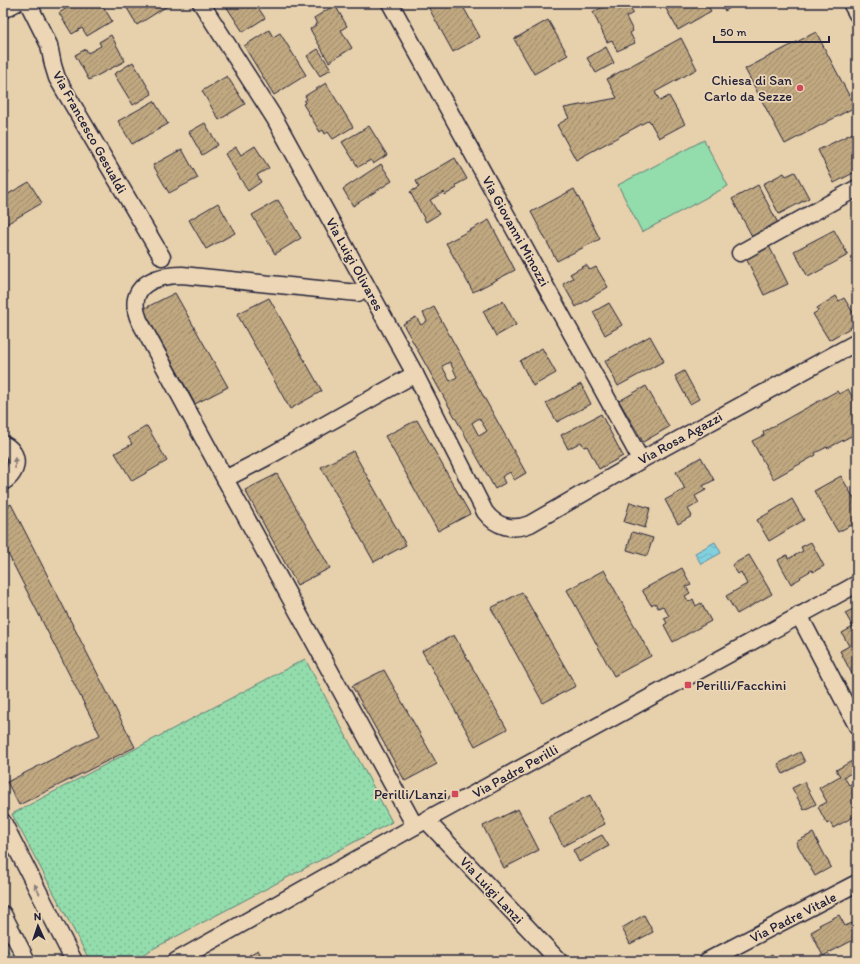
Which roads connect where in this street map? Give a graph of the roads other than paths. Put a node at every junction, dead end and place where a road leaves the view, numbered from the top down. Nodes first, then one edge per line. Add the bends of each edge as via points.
1 (16, 3) edge
2 (28, 3) edge
3 (201, 3) edge
4 (390, 3) edge
5 (851, 3) edge
6 (3, 10) edge
7 (857, 14) edge
8 (857, 188) edge
9 (740, 253) dead end
10 (162, 257) dead end
11 (358, 293) dead end
12 (857, 342) edge
13 (415, 374) junction
14 (3, 444) edge
15 (641, 460) junction
16 (225, 479) junction
17 (3, 482) edge
18 (502, 526) joint
19 (857, 584) edge
20 (798, 616) junction
21 (857, 726) edge
22 (420, 823) junction
23 (4, 828) edge
24 (857, 883) edge
25 (3, 914) edge
26 (27, 961) edge
27 (74, 961) edge
28 (176, 961) edge
29 (559, 961) edge
30 (707, 961) edge

1 - 6 street
2 - 10 street, Via Francesco Gesualdi via 49,45 57,78
3 - 13 street, Via Luigi Olivares via 275,119
4 - 15 street, Via Giovanni Minozzi
5 - 7 street
8 - 9 street
11 - 16 street, Via Luigi Lanzi via 178,275 158,278 138,292 136,309 139,320
12 - 15 street, Via Rosa Agazzi
13 - 16 street
13 - 18 street, Via Luigi Olivares via 485,512 492,521
17 -> 14 street via 9,479 16,469 14,452
15 - 18 street, Via Rosa Agazzi via 530,524 516,528
16 - 22 street, Via Luigi Lanzi
19 - 20 street, Via Padre Perilli
20 - 21 street
20 - 22 street, Via Padre Perilli
22 - 28 street, Via Padre Perilli
22 - 29 street, Via Luigi Lanzi
27 -> 23 street
24 - 30 street, Via Padre Vitale
25 - 26 street

